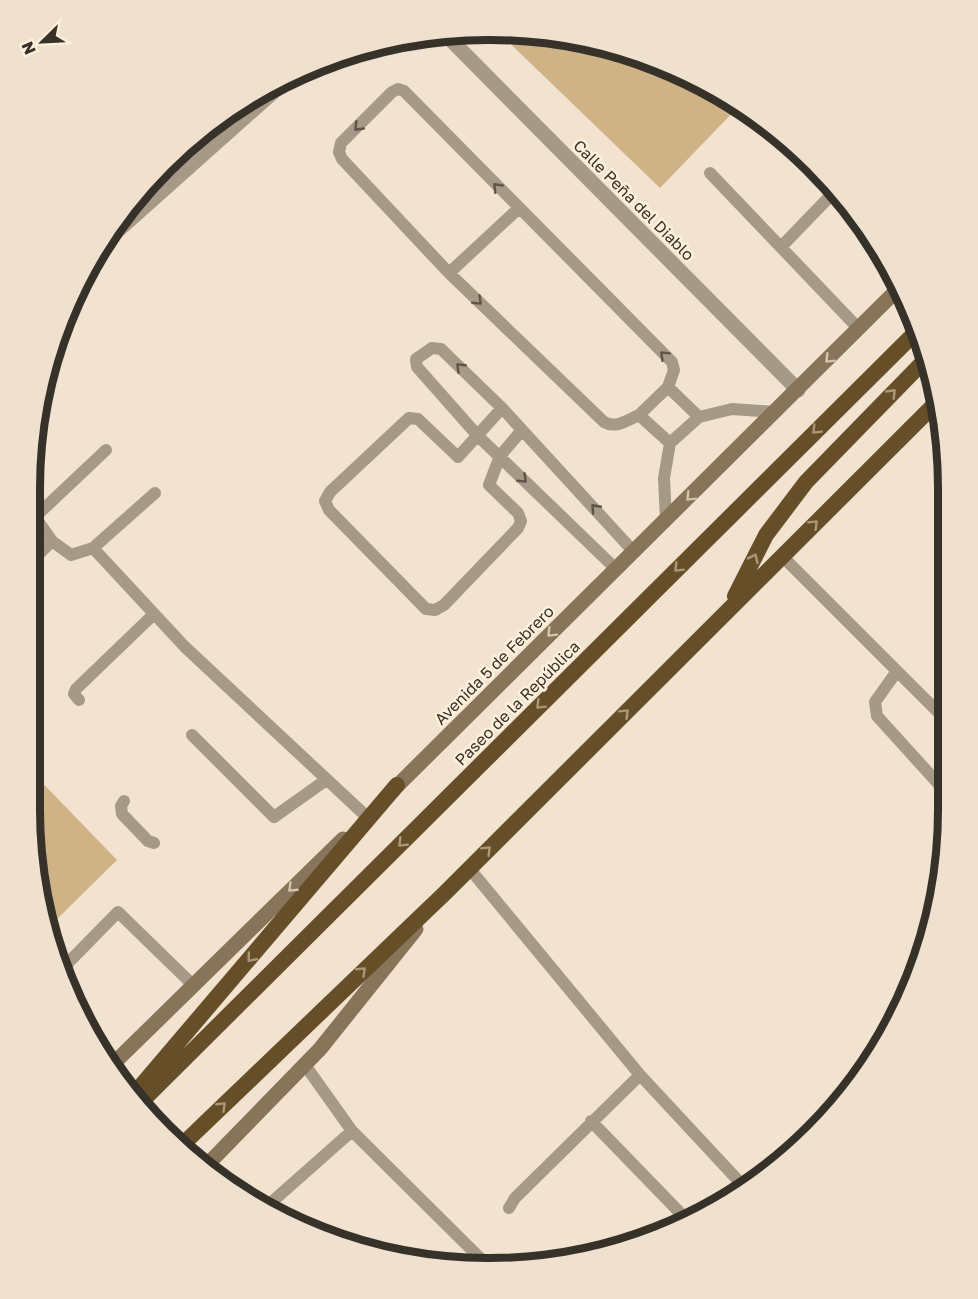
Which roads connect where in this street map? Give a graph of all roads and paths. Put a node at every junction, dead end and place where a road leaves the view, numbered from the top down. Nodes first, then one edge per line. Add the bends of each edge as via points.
1 (453, 42) edge
2 (262, 103) edge
3 (710, 173) dead end
4 (829, 197) edge
5 (518, 209) junction
6 (131, 219) edge
7 (781, 247) junction
8 (449, 273) junction
9 (893, 295) edge
10 (859, 329) junction
11 (911, 337) edge
12 (920, 366) edge
13 (668, 387) junction
14 (798, 390) junction
15 (502, 408) junction
16 (930, 409) edge
17 (776, 412) junction
18 (639, 415) junction
19 (699, 417) junction
20 (522, 430) junction
21 (478, 436) junction
22 (670, 443) junction
23 (106, 450) dead end
24 (500, 456) junction
25 (155, 493) dead end
26 (40, 510) edge
27 (666, 520) junction
28 (40, 527) edge
29 (52, 541) junction
30 (93, 548) junction
31 (634, 552) junction
32 (40, 553) edge
33 (782, 556) junction
34 (616, 569) junction
35 (728, 610) junction
36 (154, 614) junction
37 (897, 671) junction
38 (79, 700) dead end
39 (938, 712) edge
40 (192, 735) dead end
41 (326, 780) junction
42 (938, 783) edge
43 (397, 785) junction
44 (124, 801) dead end
45 (366, 816) junction
46 (154, 843) dead end
47 (469, 868) junction
48 (446, 892) junction
49 (68, 963) edge
50 (193, 985) junction
51 (117, 1060) edge
52 (305, 1065) junction
53 (640, 1075) junction
54 (138, 1089) edge
55 (145, 1098) edge
56 (591, 1121) junction
57 (352, 1131) junction
58 (186, 1141) edge
59 (210, 1161) edge
60 (739, 1182) edge
61 (272, 1202) edge
62 (509, 1208) dead end
63 (682, 1214) edge
64 (480, 1258) edge

1 - 14 street, Calle Peña del Diablo
2 - 6 street
3 - 7 lane
4 - 7 lane
5 - 8 lane
5 -> 8 lane via 404,91 392,92 341,143 339,152
13 -> 5 lane via 674,370 672,362
7 - 10 lane
8 -> 18 lane via 604,422 617,425
9 - 10 main road, Avenida 5 de Febrero
10 -> 14 main road, Avenida 5 de Febrero
11 -> 55 highway, Paseo de la República
35 -> 12 highway via 766,535 806,482
13 - 18 lane
13 - 19 lane
14 - 17 main road, Avenida 5 de Febrero
15 - 20 lane
15 - 21 lane
15 -> 21 lane via 441,349 432,348 416,358 417,367
33 -> 16 highway
17 - 19 lane via 732,410
17 -> 27 main road, Avenida 5 de Febrero
18 - 22 lane
19 - 22 lane
20 - 24 lane
31 -> 20 lane
21 - 24 lane
21 - 24 lane via 458,457 418,419 409,417 325,501 329,510 426,609 444,605 518,528 518,513 489,485
22 - 27 lane via 664,478
23 - 26 lane
24 -> 34 lane
25 - 30 lane
27 - 31 main road, Avenida 5 de Febrero
28 - 29 lane
29 - 30 lane via 71,555
29 - 32 lane
30 - 36 lane
31 - 34 main road, Avenida 5 de Febrero
33 - 35 highway
33 - 37 lane
34 -> 43 main road, Avenida 5 de Febrero
47 -> 35 highway
36 - 38 lane via 76,689 74,694
36 - 41 lane
37 - 39 lane
37 - 42 lane via 875,702 877,716
40 - 41 lane via 274,817
41 - 45 lane
43 - 45 main road, Avenida 5 de Febrero
43 -> 54 highway
44 - 46 lane via 122,814
45 -> 50 main road, Avenida 5 de Febrero
47 - 48 highway
47 - 53 lane
48 - 52 main road
58 -> 48 highway
49 - 50 lane via 118,912
50 - 51 main road, Avenida 5 de Febrero
52 - 57 lane
52 - 59 main road
53 - 56 lane
53 - 60 lane
56 - 62 lane
56 - 63 lane
57 - 61 lane
57 - 64 lane

